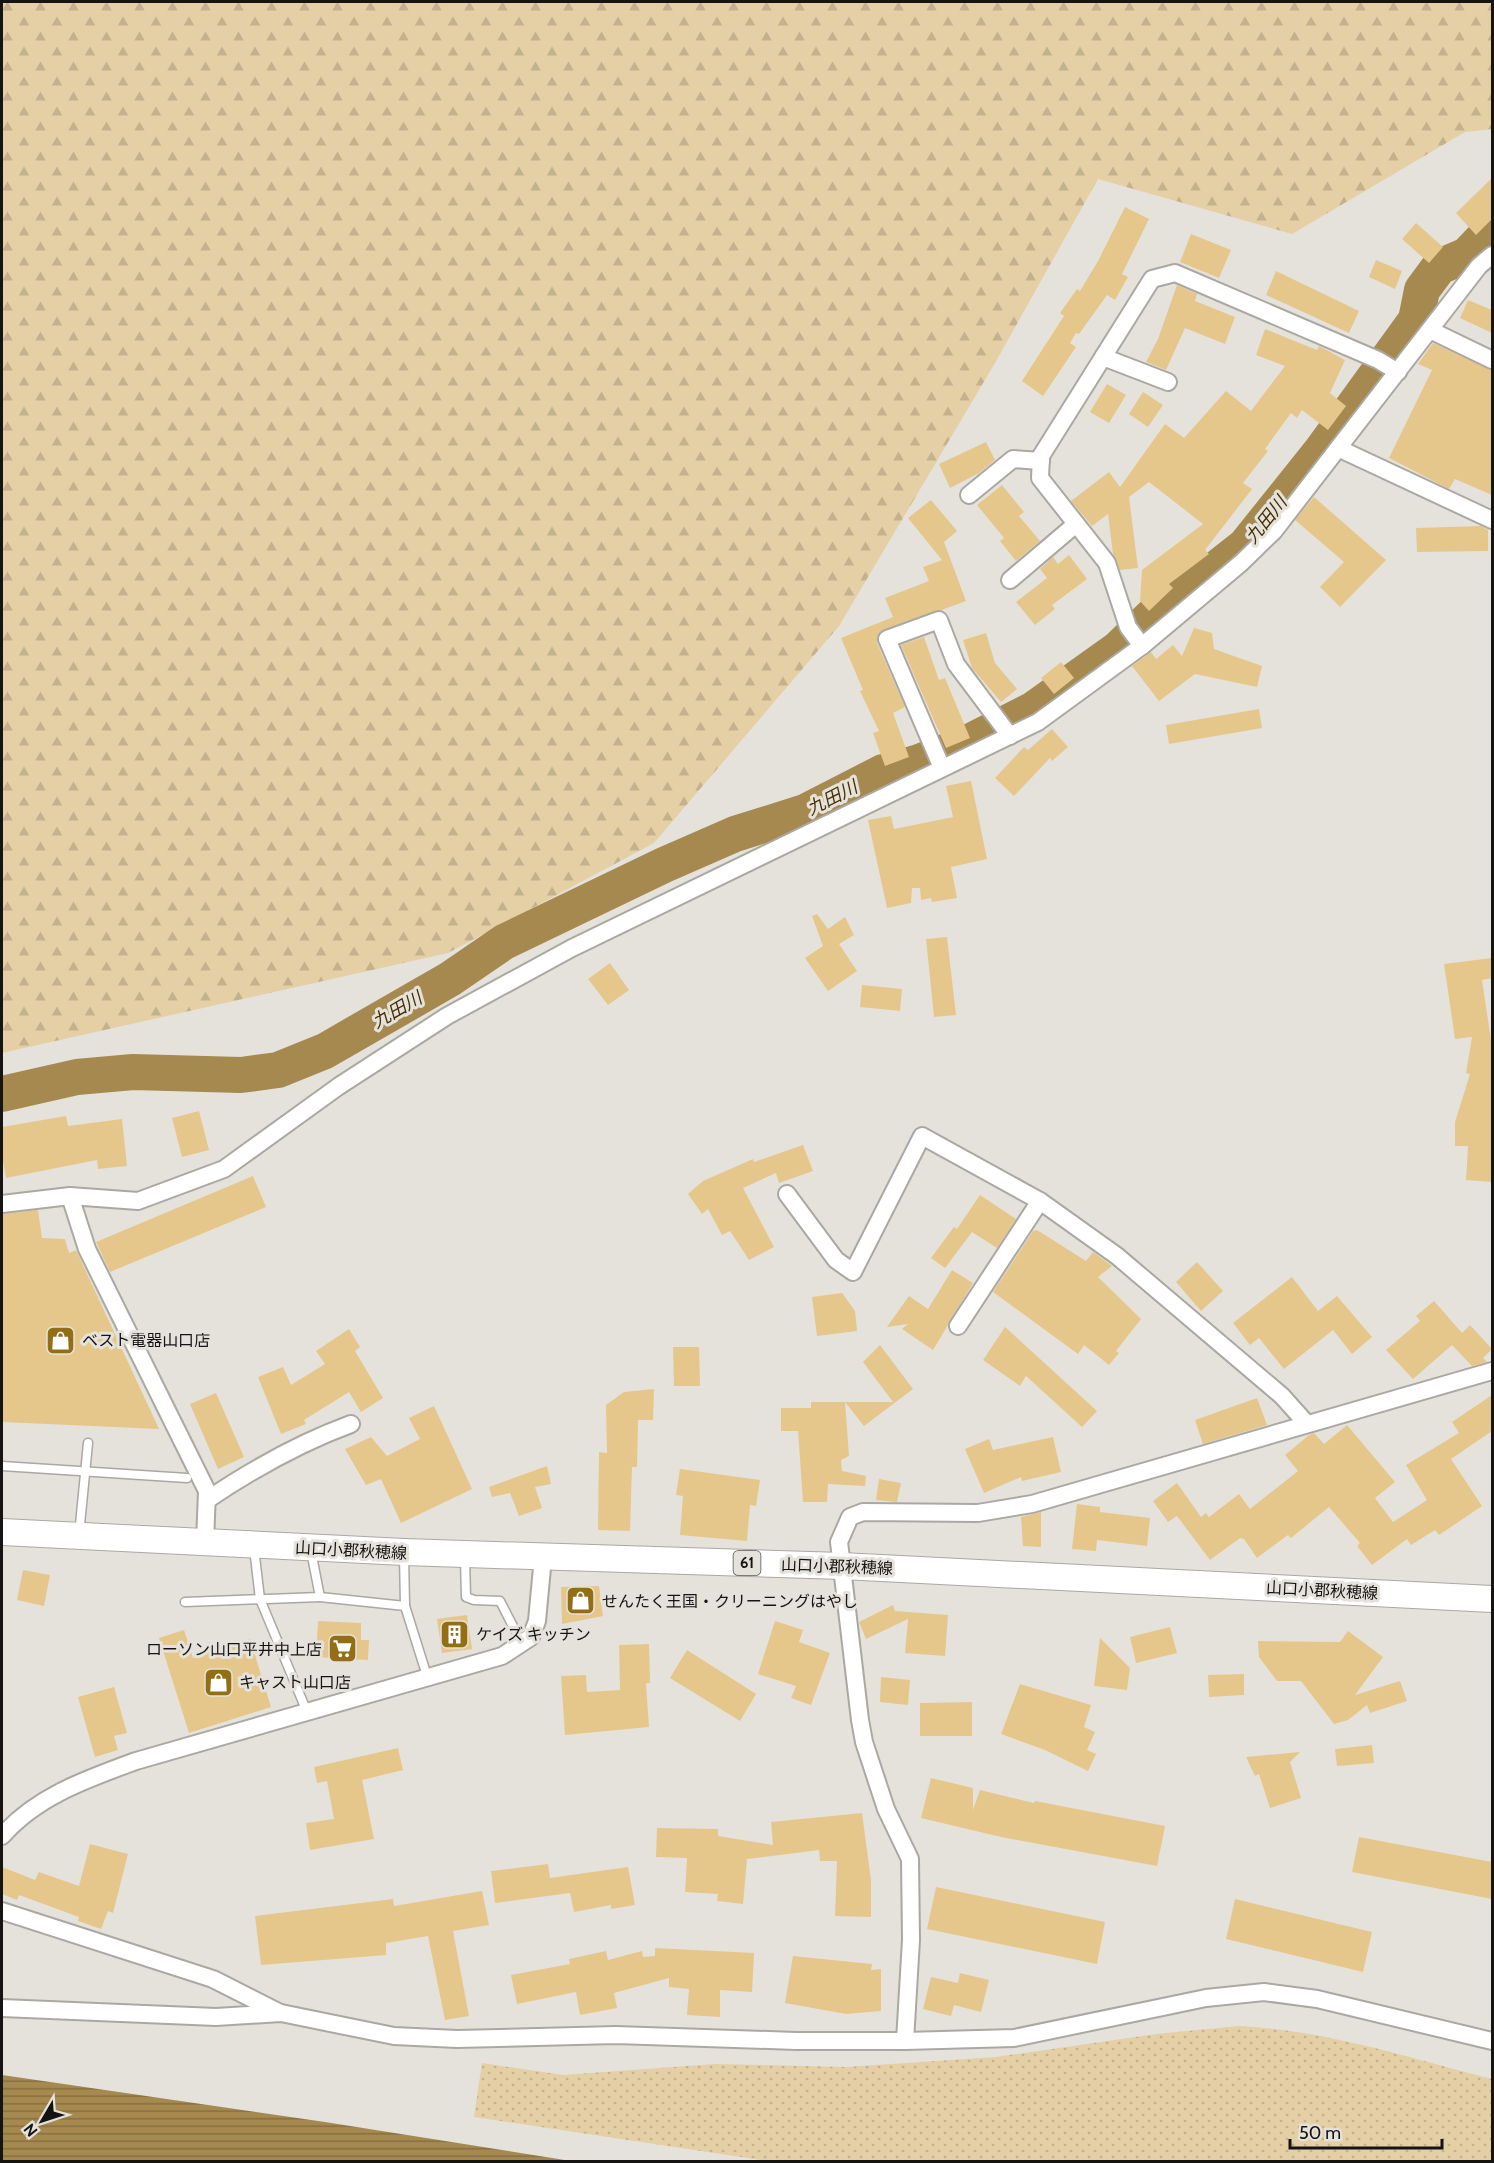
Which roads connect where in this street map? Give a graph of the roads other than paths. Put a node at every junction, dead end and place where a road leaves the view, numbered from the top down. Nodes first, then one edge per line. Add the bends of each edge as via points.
1 (1492, 255) edge
2 (1430, 330) junction
3 (1103, 357) junction
4 (1492, 360) edge
5 (1389, 367) junction
6 (1168, 382) dead end
7 (1340, 449) junction
8 (1041, 461) junction
9 (969, 495) dead end
10 (1492, 520) edge
11 (1076, 524) junction
12 (1010, 580) dead end
13 (1141, 644) junction
14 (1004, 729) junction
15 (939, 762) junction
16 (786, 1194) dead end
17 (70, 1196) junction
18 (1040, 1201) junction
19 (2, 1204) edge
20 (958, 1326) dead end
21 (1492, 1371) edge
22 (351, 1424) dead end
23 (1307, 1424) junction
24 (88, 1443) dead end
25 (2, 1466) edge
26 (85, 1472) junction
27 (187, 1478) dead end
28 (207, 1500) junction
29 (2, 1532) edge
30 (79, 1535) junction
31 (204, 1543) junction
32 (253, 1545) junction
33 (310, 1548) junction
34 (404, 1552) junction
35 (465, 1554) junction
36 (543, 1557) junction
37 (842, 1566) junction
38 (320, 1597) junction
39 (260, 1599) junction
40 (1492, 1599) edge
41 (185, 1602) dead end
42 (405, 1606) junction
43 (522, 1644) junction
44 (427, 1676) junction
45 (307, 1712) junction
46 (2, 1836) edge
47 (2, 1911) edge
48 (2, 2008) edge
49 (281, 2013) junction
50 (906, 2041) junction
51 (1492, 2041) edge

1 - 2 street via 1479,266
2 - 4 street
2 - 5 street
3 - 5 street via 1152,279 1175,273
3 - 6 street
3 - 8 street
5 - 7 street
7 - 10 street
7 - 13 street via 1274,531 1241,563
8 - 9 street via 1013,459
8 - 11 street via 1040,478
11 - 12 street
11 - 13 street via 1107,563 1128,627
13 - 14 street via 1038,722
14 - 15 street
14 - 15 street via 956,664 939,620 887,639
15 - 17 street via 572,948 447,1016 339,1086 224,1169 138,1200
16 - 18 street via 836,1260 853,1272 922,1136
17 - 19 street
17 - 28 street via 87,1250 207,1491
18 - 20 street
18 - 23 street via 1117,1256 1282,1396
21 - 23 street
22 - 28 street via 253,1468
23 - 37 street via 1032,1504 978,1513 863,1512 843,1527 839,1542
24 - 26 lane
25 - 26 lane
26 - 27 lane
26 - 30 lane
28 - 31 street
29 - 30 main road, 山口小郡秋穂線 / 61
30 - 31 main road, 山口小郡秋穂線 / 61
31 - 32 main road, 山口小郡秋穂線 / 61
32 - 33 main road, 山口小郡秋穂線 / 61
32 - 39 lane
33 - 34 main road, 山口小郡秋穂線 / 61
33 - 38 lane
34 - 35 main road, 山口小郡秋穂線 / 61
34 - 42 lane
35 - 36 main road, 山口小郡秋穂線 / 61
35 - 43 lane via 466,1597 500,1601
36 - 37 main road, 山口小郡秋穂線 / 61
36 - 43 street via 537,1622 531,1637
37 - 40 main road, 山口小郡秋穂線 / 61
37 - 50 street via 864,1742 886,1809 910,1859
38 - 39 lane
38 - 42 lane
39 - 41 lane
39 - 45 lane
42 - 44 lane
43 - 44 street via 502,1656
44 - 45 street
45 - 46 street via 83,1780 40,1802
47 - 49 street via 213,1979
48 - 49 street via 216,2017
49 - 50 street via 394,2036 458,2039 616,2035
50 - 51 street via 1014,2038 1206,1998 1264,1992 1317,1999

